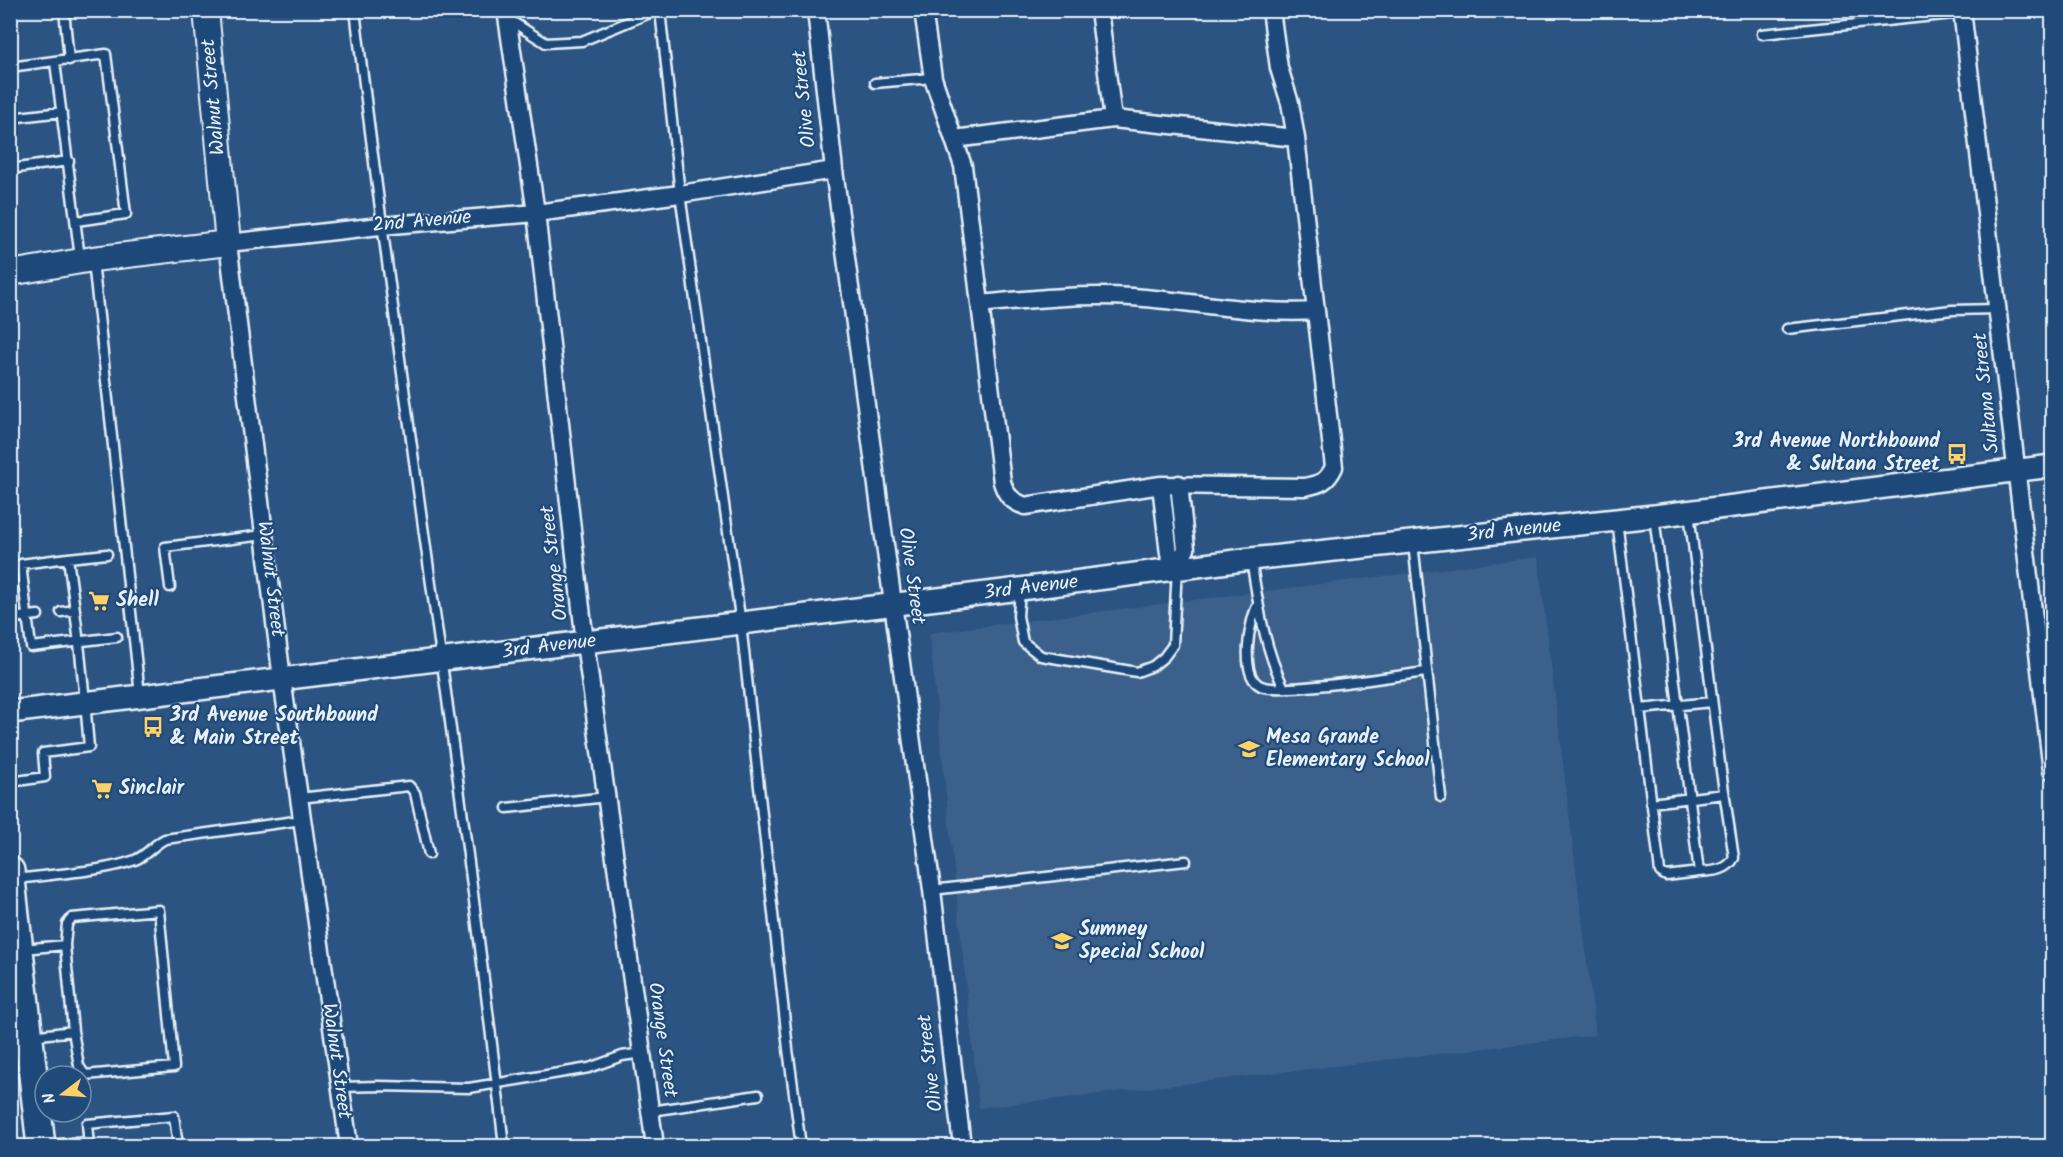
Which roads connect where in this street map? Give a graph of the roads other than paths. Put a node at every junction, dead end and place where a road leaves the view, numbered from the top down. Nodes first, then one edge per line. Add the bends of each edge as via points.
1 (64, 10) edge
2 (206, 10) edge
3 (355, 10) edge
4 (659, 10) edge
5 (816, 10) edge
6 (923, 10) edge
7 (1099, 10) edge
8 (1270, 10) edge
9 (1963, 12) edge
10 (507, 15) edge
11 (1762, 34) dead end
12 (69, 60) junction
13 (55, 62) junction
14 (10, 67) edge
15 (933, 78) junction
16 (875, 83) dead end
17 (62, 112) junction
18 (10, 118) edge
19 (1113, 119) junction
20 (1296, 138) junction
21 (954, 139) junction
22 (69, 161) junction
23 (10, 169) edge
24 (834, 170) junction
25 (680, 194) junction
26 (536, 213) junction
27 (76, 220) junction
28 (380, 226) junction
29 (228, 243) junction
30 (87, 260) junction
31 (10, 273) edge
32 (980, 304) junction
33 (1998, 309) junction
34 (1316, 311) junction
35 (1787, 329) dead end
36 (2052, 466) edge
37 (2016, 471) junction
38 (1179, 484) junction
39 (1161, 485) junction
40 (1689, 512) junction
41 (1654, 516) junction
42 (1617, 519) junction
43 (264, 535) junction
44 (1413, 543) junction
45 (107, 554) dead end
46 (68, 558) junction
47 (1251, 559) junction
48 (1178, 568) junction
49 (170, 587) dead end
50 (1020, 589) junction
51 (893, 604) junction
52 (1258, 604) junction
53 (75, 610) junction
54 (61, 612) dead end
55 (38, 615) dead end
56 (27, 616) junction
57 (10, 618) edge
58 (741, 624) junction
59 (117, 637) dead end
60 (79, 642) junction
61 (585, 643) junction
62 (443, 660) junction
63 (1427, 672) junction
64 (282, 679) junction
65 (1284, 688) junction
66 (140, 696) junction
67 (85, 702) junction
68 (1712, 702) junction
69 (1679, 706) junction
70 (1640, 709) junction
71 (10, 712) edge
72 (2052, 771) edge
73 (10, 782) edge
74 (1724, 794) junction
75 (607, 797) junction
76 (1441, 797) dead end
77 (299, 798) junction
78 (1689, 799) junction
79 (1651, 803) junction
80 (507, 808) dead end
81 (302, 820) junction
82 (429, 854) dead end
83 (1186, 861) dead end
84 (1699, 872) junction
85 (11, 875) edge
86 (932, 890) junction
87 (65, 945) junction
88 (19, 950) junction
89 (73, 1031) junction
90 (29, 1037) junction
91 (643, 1053) junction
92 (497, 1082) junction
93 (340, 1087) junction
94 (758, 1095) dead end
95 (651, 1111) junction
96 (89, 1144) edge
97 (41, 1146) edge
98 (178, 1146) edge
99 (349, 1146) edge
100 (504, 1146) edge
101 (655, 1146) edge
102 (801, 1146) edge
103 (962, 1146) edge

1 - 12 lane
2 - 29 main road, Walnut Street
3 - 28 lane
4 - 10 lane via 582,41 546,43
4 - 25 lane
5 - 24 street, Olive Street
6 - 15 street
7 - 19 street
8 - 20 street
9 - 11 lane
9 - 33 street, Sultana Street
10 - 26 street, Orange Street
12 - 13 lane
12 - 27 lane via 106,54 126,214
13 - 14 lane
13 - 17 lane
15 - 16 lane
15 - 21 street
17 - 18 lane
17 - 22 lane
19 - 20 street
19 - 21 street
20 - 34 street
21 - 32 street via 963,166
22 - 23 lane
22 - 27 lane
24 - 25 street, 2nd Avenue
24 - 51 street, Olive Street
25 - 26 street, 2nd Avenue
25 - 58 lane
26 - 28 street, 2nd Avenue
26 - 61 street, Orange Street
27 - 30 lane
28 - 29 street, 2nd Avenue
28 - 62 lane
29 - 30 main road, 2nd Avenue
29 - 43 street, Walnut Street
30 - 31 main road, 2nd Avenue
30 - 66 lane
32 - 34 street via 1057,297 1132,297 1264,312
32 - 39 street via 1002,482 1015,503 1039,505
33 - 35 lane via 1952,310
33 - 37 street, Sultana Street
34 - 38 street via 1333,450 1334,468 1329,478 1305,486
36 - 37 street, 3rd Avenue
37 - 40 street, 3rd Avenue
37 - 72 street, Sultana Street
38 - 39 street
38 - 48 street via 1186,549
39 - 48 street via 1169,554
40 - 41 street, 3rd Avenue
40 - 68 lane
41 - 42 street, 3rd Avenue
41 - 69 lane
42 - 44 street, 3rd Avenue
42 - 70 lane
43 - 49 lane via 165,548
43 - 64 street, Walnut Street
44 - 47 street, 3rd Avenue
44 - 63 lane
45 - 46 lane
46 - 53 lane
46 - 56 lane via 21,564
47 - 48 street, 3rd Avenue
47 - 52 lane
48 - 50 street, 3rd Avenue
48 - 50 lane via 1173,645 1153,666 1137,672 1041,656 1023,642 1018,616
50 - 51 street, 3rd Avenue
51 - 58 street, 3rd Avenue
51 - 86 street, Olive Street
52 - 65 lane via 1272,661
52 - 65 lane via 1250,626 1252,679 1259,686
53 - 54 lane
53 - 60 lane
55 - 56 lane
56 - 57 lane
56 - 60 lane via 31,647
58 - 61 street, 3rd Avenue
58 - 102 lane
59 - 60 lane
60 - 67 lane
61 - 62 street, 3rd Avenue
61 - 75 street, Orange Street
62 - 64 street, 3rd Avenue
62 - 92 lane
63 - 65 lane
63 - 76 lane
64 - 66 street, 3rd Avenue
64 - 77 street, Walnut Street
66 - 67 street, 3rd Avenue
67 - 71 street, 3rd Avenue
67 - 73 lane via 89,747 43,753 45,777
68 - 69 lane
68 - 74 lane
69 - 70 lane
69 - 78 lane
70 - 79 lane
74 - 78 lane
74 - 84 lane via 1734,858 1721,870
75 - 80 lane
75 - 91 street, Orange Street
77 - 81 street, Walnut Street
77 - 82 lane via 409,786 415,793
78 - 79 lane
78 - 84 lane
79 - 84 lane via 1660,872 1666,876
81 - 85 lane via 165,839 136,860 99,868
81 - 93 street, Walnut Street
83 - 86 lane
85 - 88 main road
86 - 103 street, Olive Street
87 - 88 lane
87 - 89 lane
87 - 89 lane via 67,924 72,918 159,910 174,1067 85,1075 79,1066
88 - 90 main road
89 - 90 lane
90 - 97 main road
91 - 92 lane via 589,1068
91 - 95 street, Orange Street
92 - 93 lane via 469,1088
92 - 100 lane
93 - 99 street, Walnut Street
94 - 95 lane
95 - 101 street, Orange Street
96 - 97 lane
96 - 98 lane via 87,1124 174,1116

